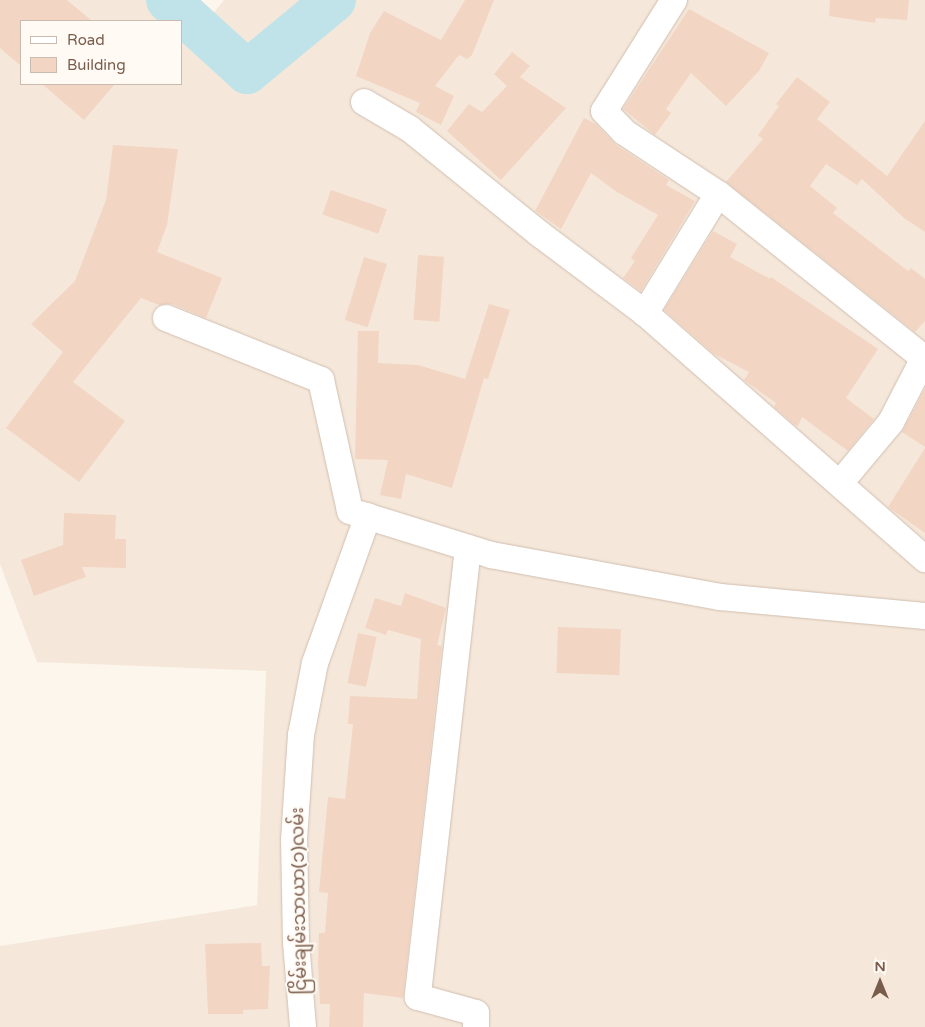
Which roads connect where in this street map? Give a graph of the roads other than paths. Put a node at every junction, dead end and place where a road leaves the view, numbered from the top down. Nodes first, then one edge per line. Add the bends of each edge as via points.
1 (674, 0) edge
2 (364, 102) dead end
3 (718, 194) junction
4 (645, 313) junction
5 (166, 318) dead end
6 (925, 358) edge
7 (841, 482) junction
8 (368, 516) junction
9 (468, 548) junction
10 (925, 559) edge
11 (925, 616) edge
12 (476, 1020) edge
13 (303, 1027) edge

1 - 3 street via 604,111 624,132
2 - 4 street via 410,130
3 - 4 street
3 - 6 street
4 - 7 street
5 - 8 street via 321,380 350,511
6 - 7 street via 891,422
7 - 10 street
8 - 9 street
8 - 13 street, ငြိမ်းချမ်းသာယာ(၁)လမ်း via 315,663 301,735 294,840 296,942
9 - 11 street via 720,597
9 - 12 street via 418,997

